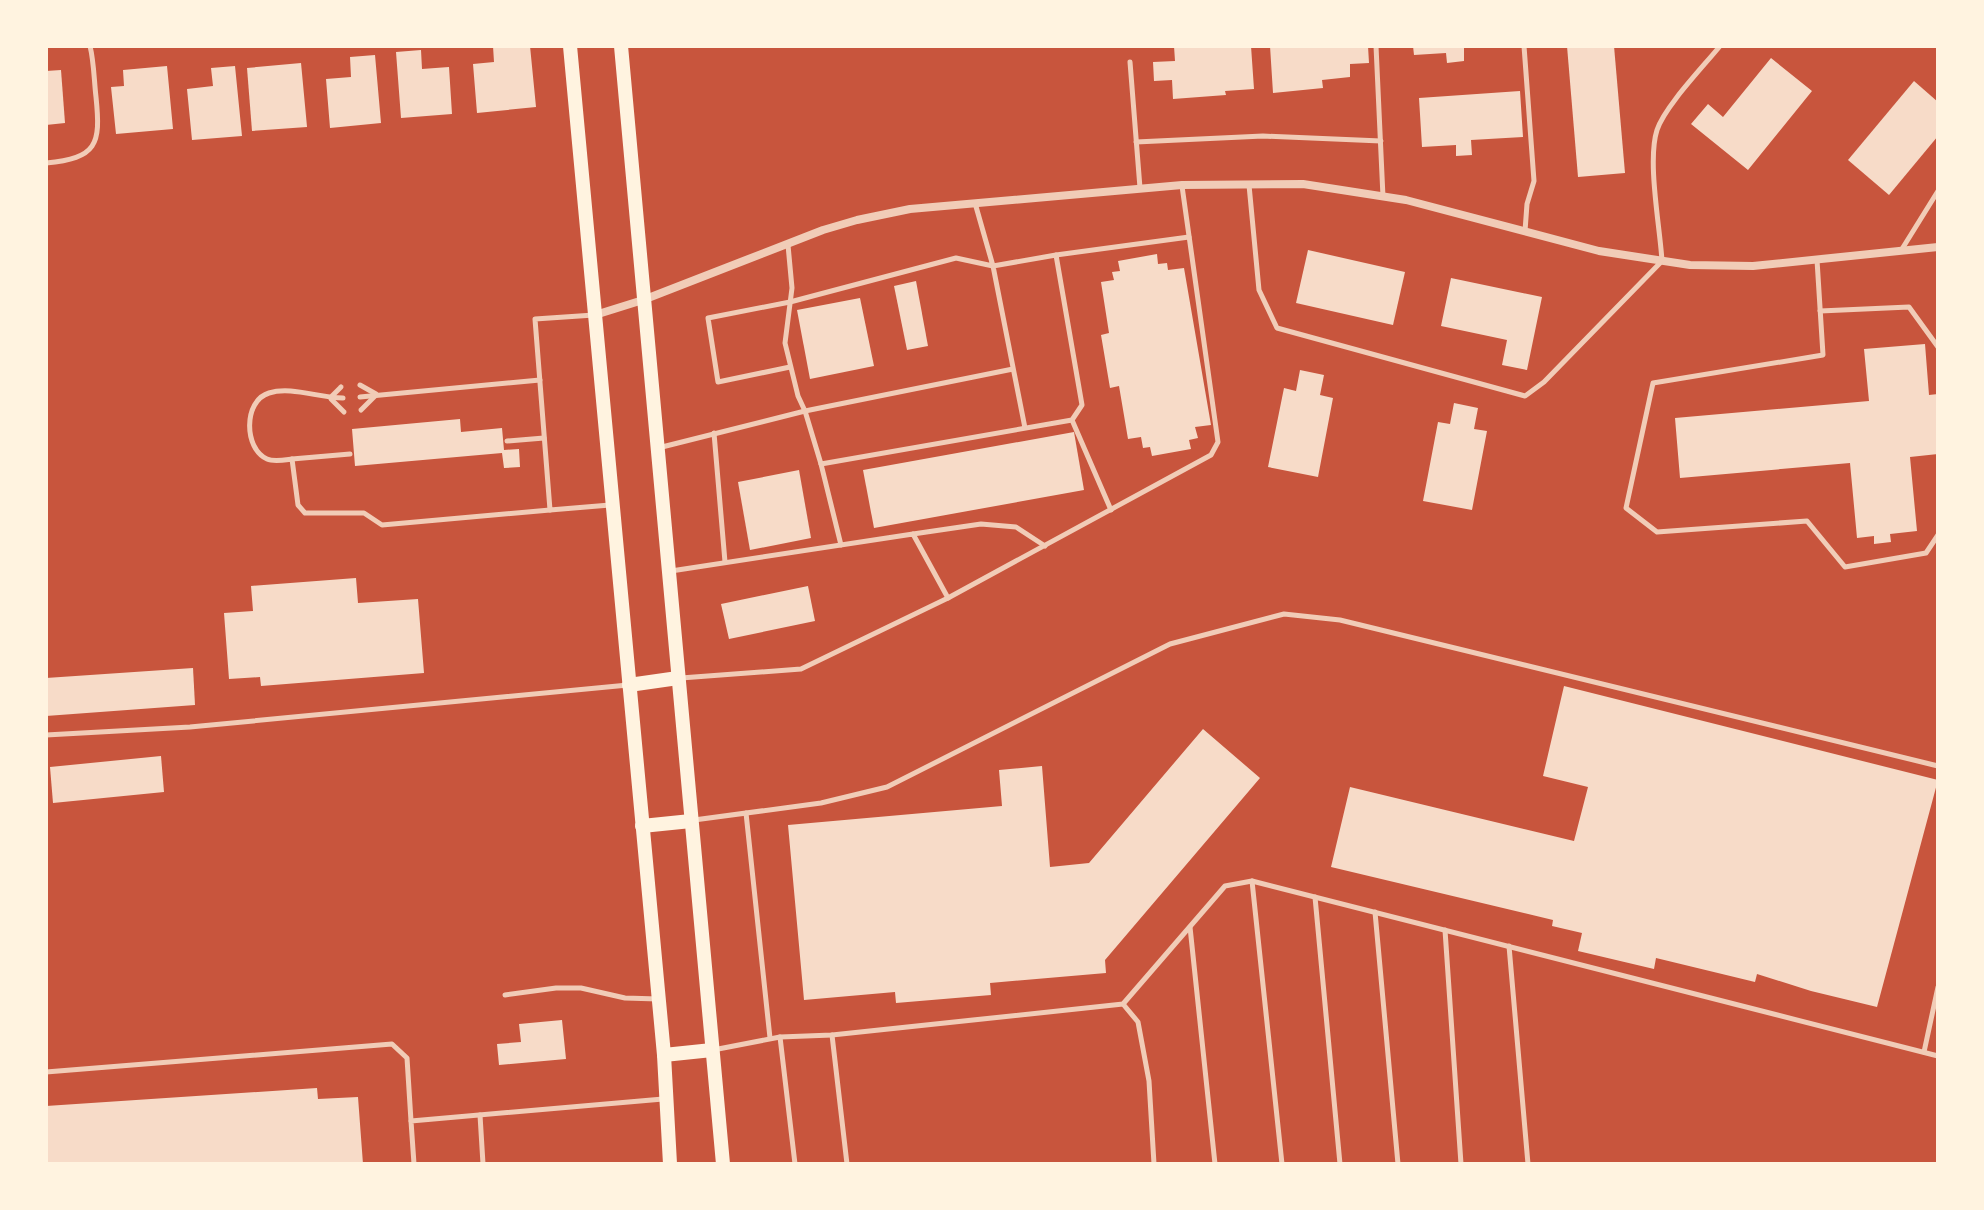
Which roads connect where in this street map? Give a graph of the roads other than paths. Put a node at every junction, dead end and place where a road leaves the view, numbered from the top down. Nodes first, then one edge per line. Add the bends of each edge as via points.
1 (90, 46) edge
2 (570, 46) edge
3 (621, 46) edge
4 (1376, 46) edge
5 (1524, 46) edge
6 (1720, 46) edge
7 (1130, 62) dead end
8 (1381, 141) junction
9 (1136, 142) junction
10 (46, 163) edge
11 (1249, 184) junction
12 (1182, 185) junction
13 (1140, 188) junction
14 (1938, 191) edge
15 (1383, 197) junction
16 (975, 203) junction
17 (1525, 232) junction
18 (1189, 237) junction
19 (788, 244) junction
20 (1938, 247) edge
21 (1901, 250) junction
22 (1056, 255) junction
23 (1816, 259) junction
24 (1662, 261) junction
25 (993, 266) junction
26 (643, 300) junction
27 (790, 302) junction
28 (1820, 311) junction
29 (595, 315) junction
30 (1938, 347) edge
31 (790, 367) junction
32 (1013, 369) junction
33 (540, 380) junction
34 (360, 385) dead end
35 (341, 387) dead end
36 (377, 394) junction
37 (360, 397) dead end
38 (330, 398) junction
39 (343, 398) dead end
40 (361, 410) dead end
41 (805, 411) junction
42 (344, 412) dead end
43 (1072, 420) junction
44 (1025, 428) junction
45 (714, 433) junction
46 (544, 438) junction
47 (507, 441) dead end
48 (657, 448) junction
49 (350, 454) dead end
50 (292, 459) junction
51 (821, 464) junction
52 (612, 504) junction
53 (550, 510) junction
54 (1111, 510) junction
55 (913, 534) junction
56 (1938, 535) edge
57 (841, 545) junction
58 (1045, 546) junction
59 (725, 562) junction
60 (668, 571) junction
61 (948, 598) junction
62 (678, 678) junction
63 (629, 685) junction
64 (46, 735) edge
65 (1938, 766) edge
66 (746, 813) junction
67 (691, 821) junction
68 (642, 826) junction
69 (1252, 881) junction
70 (1315, 897) junction
71 (1375, 912) junction
72 (1190, 927) junction
73 (1445, 930) junction
74 (1509, 946) junction
75 (1938, 987) edge
76 (505, 995) dead end
77 (659, 999) junction
78 (1123, 1004) junction
79 (832, 1035) junction
80 (780, 1037) junction
81 (770, 1038) junction
82 (712, 1050) junction
83 (1924, 1052) junction
84 (664, 1055) junction
85 (1938, 1056) edge
86 (46, 1072) edge
87 (668, 1098) junction
88 (480, 1115) junction
89 (411, 1121) junction
90 (414, 1164) edge
91 (483, 1164) edge
92 (670, 1164) edge
93 (723, 1164) edge
94 (795, 1164) edge
95 (847, 1164) edge
96 (1154, 1164) edge
97 (1215, 1164) edge
98 (1282, 1164) edge
99 (1340, 1164) edge
100 (1398, 1164) edge
101 (1461, 1164) edge
102 (1528, 1164) edge

1 - 10 lane via 100,132 74,160
2 - 29 main road
3 - 26 main road
4 - 8 lane
5 - 17 lane via 1534,181
6 - 24 lane via 1657,130 1654,160
7 - 9 lane
8 - 9 lane via 1263,136
8 - 15 lane
9 - 13 lane
11 - 12 street
11 - 15 street via 1303,184
11 - 24 lane via 1259,290 1277,328 1525,396
12 - 13 street
12 - 18 lane
13 - 16 street
14 - 21 lane
15 - 17 street
16 - 19 street via 910,209
16 - 25 lane
17 - 24 street
18 - 22 lane
18 - 54 lane via 1218,442 1211,455
19 - 26 street
19 - 27 lane
20 - 21 street
21 - 23 street
22 - 25 lane
22 - 43 lane via 1082,405
23 - 24 street via 1753,266
23 - 28 lane
25 - 27 lane via 956,258
25 - 32 lane
26 - 29 street
26 - 48 main road
27 - 31 lane via 785,343
27 - 31 lane via 708,318 718,382
28 - 30 lane via 1909,307
28 - 56 lane via 1823,355 1653,383 1626,508 1657,532 1807,521 1845,567 1926,553
29 - 33 lane via 535,319
29 - 52 main road
31 - 41 lane
32 - 41 lane
32 - 44 lane
33 - 36 lane
33 - 46 lane
34 - 36 lane
35 - 38 lane
36 - 37 lane
36 - 40 lane
38 - 39 lane
38 - 42 lane
38 - 50 lane via 279,390 255,401 251,436 258,453 270,461
41 - 45 lane
41 - 51 lane
43 - 44 lane
43 - 54 lane
44 - 51 lane
45 - 48 lane
45 - 59 lane
46 - 47 lane
46 - 53 lane
48 - 60 main road
49 - 50 lane
50 - 53 lane via 298,505 305,513 364,513 382,525
51 - 57 lane
52 - 53 lane
52 - 63 main road
54 - 58 lane
55 - 57 lane
55 - 58 lane via 981,524 1016,527
55 - 61 lane
57 - 59 lane
58 - 61 lane
59 - 60 lane
60 - 62 main road
61 - 62 lane via 801,669
62 - 63 main road
62 - 67 main road
63 - 64 lane via 190,727
63 - 68 main road
65 - 66 lane via 1340,620 1284,614 1170,644 887,787
66 - 67 lane
66 - 81 lane
67 - 68 main road
67 - 82 main road
68 - 77 main road
69 - 70 lane
69 - 72 lane via 1225,886
69 - 98 lane
70 - 71 lane
70 - 99 lane
71 - 73 lane
71 - 100 lane
72 - 78 lane
72 - 97 lane
73 - 74 lane
73 - 101 lane
74 - 83 lane
74 - 102 lane
75 - 83 lane
76 - 77 lane via 581,988
77 - 84 main road
78 - 79 lane
78 - 96 lane via 1138,1022 1149,1081
79 - 80 lane
79 - 95 lane
80 - 81 lane
80 - 94 lane
81 - 82 lane
82 - 84 main road
82 - 93 main road
83 - 85 lane
84 - 87 main road
86 - 89 lane via 392,1044 407,1058
87 - 88 lane
87 - 92 main road
88 - 89 lane
88 - 91 lane
89 - 90 lane

